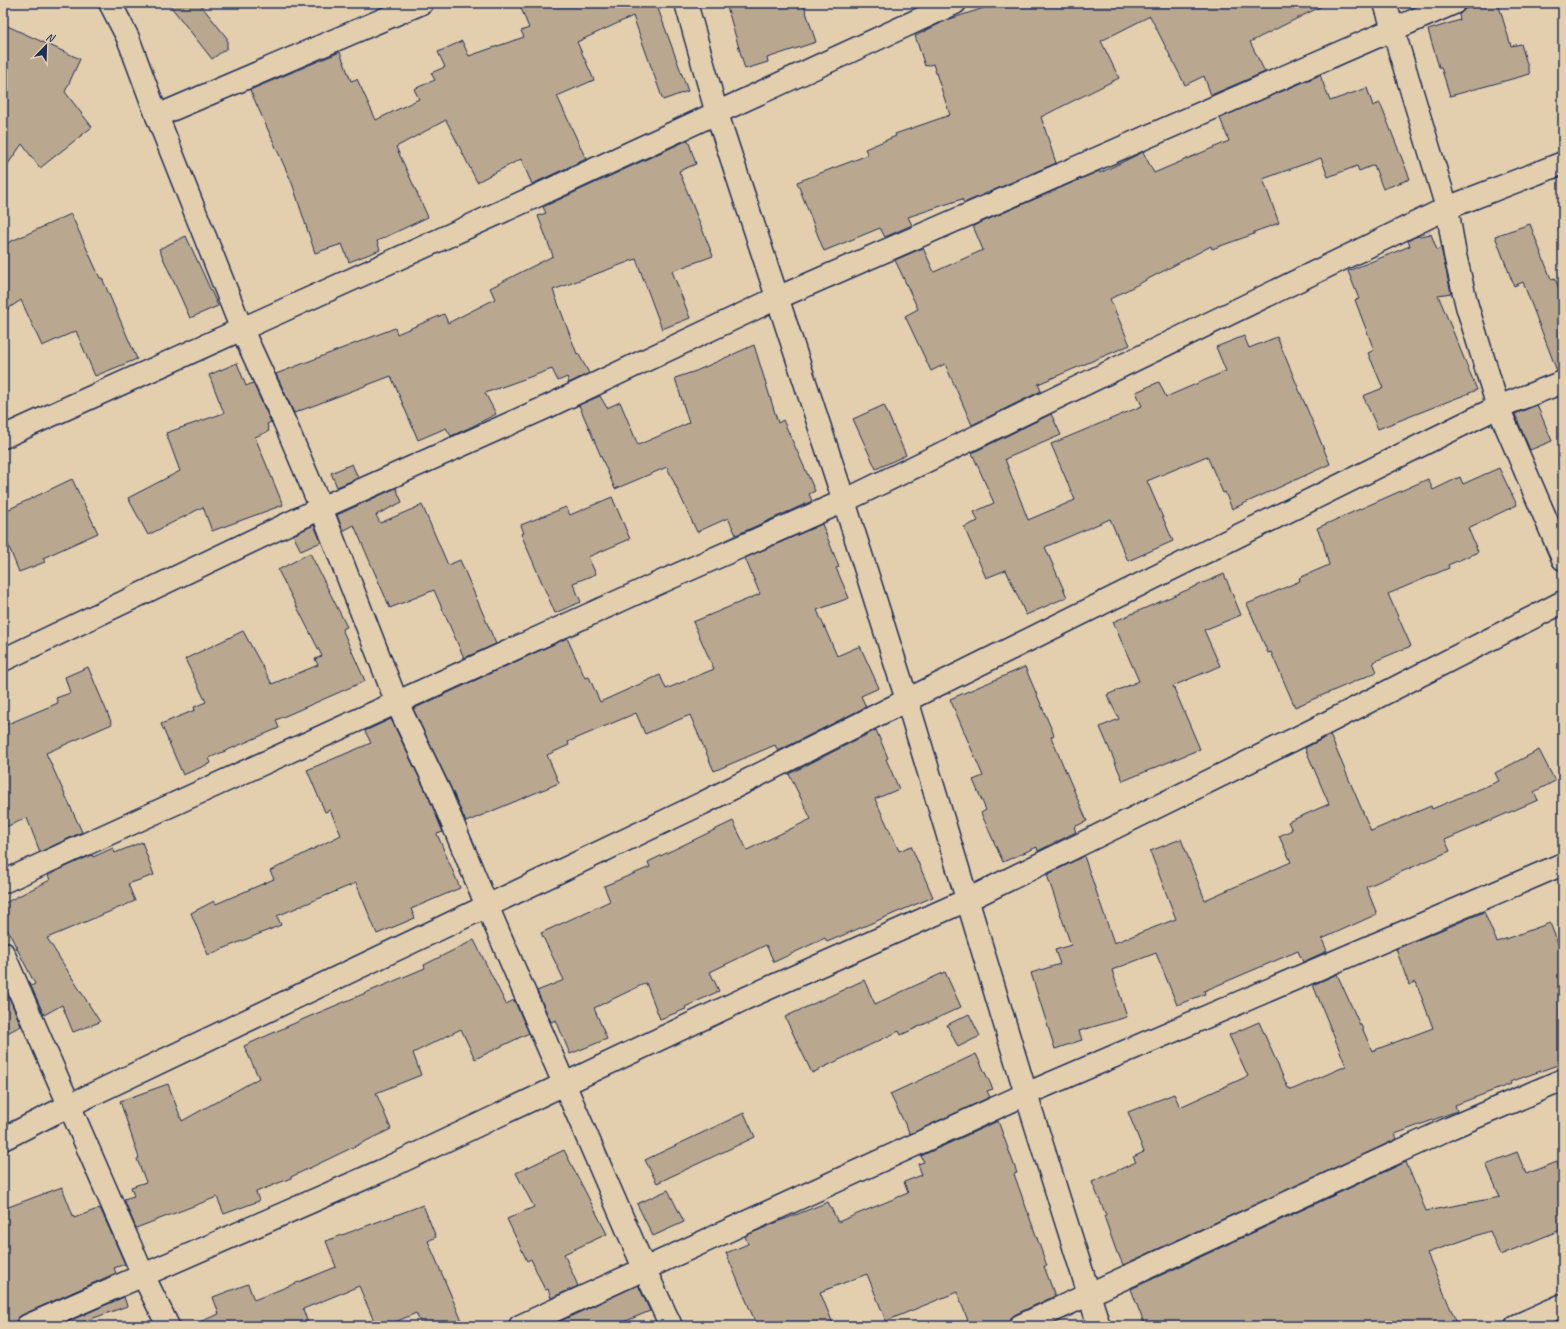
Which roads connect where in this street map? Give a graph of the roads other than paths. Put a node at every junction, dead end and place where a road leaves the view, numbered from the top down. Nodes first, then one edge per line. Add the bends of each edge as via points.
1 (110, 3) edge
2 (422, 3) edge
3 (686, 3) edge
4 (955, 3) edge
5 (1385, 3) edge
6 (1454, 3) edge
7 (1393, 31) junction
8 (717, 114) junction
9 (157, 116) junction
10 (1563, 163) edge
11 (1447, 208) junction
12 (777, 298) junction
13 (242, 330) junction
14 (1563, 382) edge
15 (1498, 407) junction
16 (3, 438) edge
17 (844, 501) junction
18 (321, 508) junction
19 (1563, 559) edge
20 (1563, 602) edge
21 (3, 660) edge
22 (907, 700) junction
23 (397, 703) junction
24 (1563, 864) edge
25 (3, 882) edge
26 (967, 900) junction
27 (487, 906) junction
28 (3, 953) edge
29 (1563, 1080) edge
30 (565, 1085) junction
31 (1026, 1094) junction
32 (70, 1105) junction
33 (3, 1139) edge
34 (644, 1268) junction
35 (143, 1275) junction
36 (1089, 1294) junction
37 (1563, 1305) edge
38 (27, 1326) edge
39 (168, 1326) edge
40 (520, 1326) edge
41 (670, 1326) edge
42 (1020, 1326) edge
43 (1099, 1326) edge
44 (1516, 1326) edge

1 - 9 street via 128,38
2 - 9 street
3 - 8 street
4 - 8 street
5 - 7 street
6 - 7 street
7 - 11 street
7 - 12 street
8 - 12 street
8 - 13 street
9 - 13 street
10 - 11 street
11 - 15 street via 1454,255 1467,306
11 - 17 street
12 - 17 street
12 - 18 street via 549,406
13 - 16 street
13 - 18 street
14 - 15 street
15 - 19 street
15 - 22 street
17 - 22 street
17 - 23 street
18 - 21 street
18 - 23 street
20 - 26 street via 1318,727
22 - 26 street
22 - 27 street via 704,803
23 - 25 street
23 - 27 street via 440,793
24 - 31 street
26 - 30 street via 744,999
26 - 31 street
27 - 30 street
27 - 32 street
28 - 32 street
29 - 36 street via 1450,1128
30 - 34 street
30 - 35 street via 381,1172
31 - 34 street
31 - 36 street
32 - 33 street
32 - 35 street
34 - 40 street
34 - 41 street
35 - 38 street
35 - 39 street
36 - 42 street
36 - 43 street
37 - 44 street

